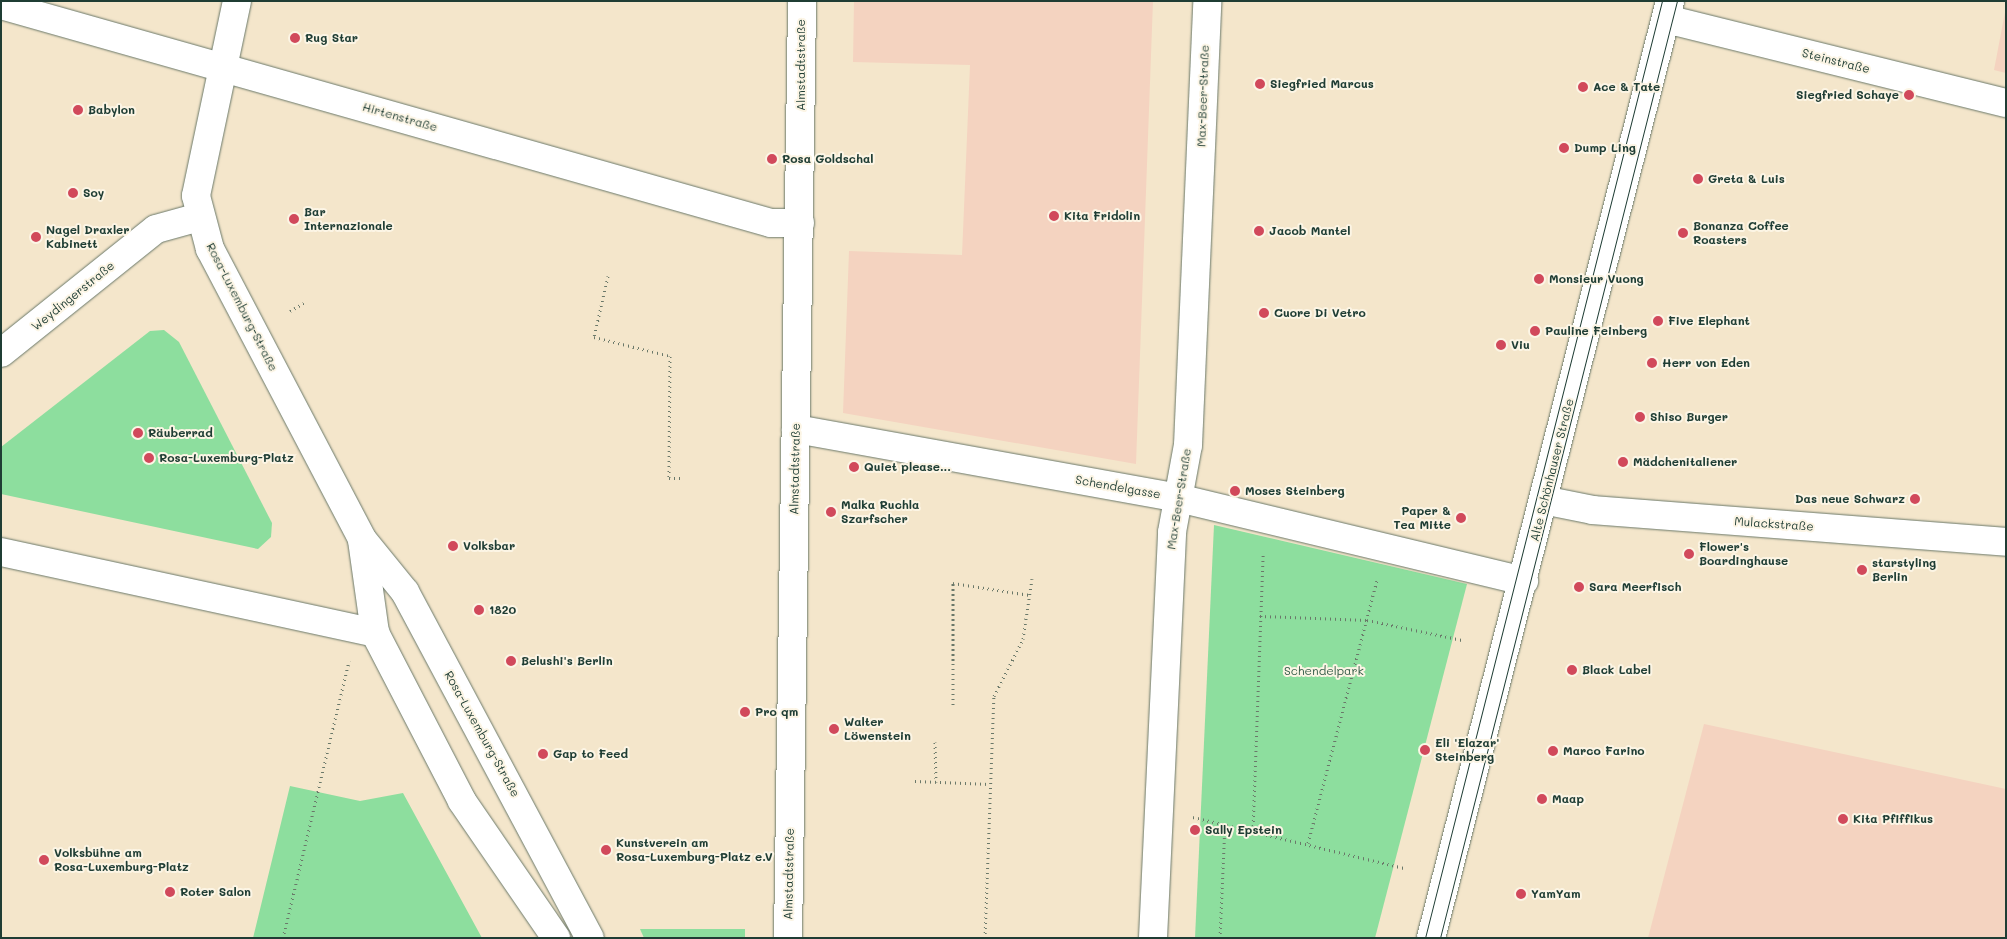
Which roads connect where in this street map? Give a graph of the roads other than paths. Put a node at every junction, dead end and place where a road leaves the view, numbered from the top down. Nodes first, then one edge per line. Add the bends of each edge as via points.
1 (237, 1) edge
2 (802, 1) edge
3 (1207, 1) edge
4 (1, 5) edge
5 (1668, 10) edge
6 (223, 66) junction
7 (2006, 103) edge
8 (199, 217) junction
9 (800, 223) junction
10 (1, 353) edge
11 (796, 429) junction
12 (1178, 498) junction
13 (1543, 500) junction
14 (362, 539) junction
15 (2006, 542) edge
16 (1, 552) edge
17 (1524, 581) junction
18 (375, 633) junction
19 (556, 938) edge
20 (590, 938) edge
21 (788, 938) edge
22 (1153, 938) edge
23 (1431, 938) edge

1 - 6 street, Rosa-Luxemburg-Straße
2 - 9 street, Almstadtstraße
3 - 12 street, Max-Beer-Straße via 1188,445
4 - 6 street, Hirtenstraße
5 - 7 street, Steinstraße
5 - 13 street, Alte Schönhauser Straße
6 - 8 street, Rosa-Luxemburg-Straße via 196,196
6 - 9 street, Hirtenstraße via 771,222
8 - 10 street, Weydingerstraße via 156,228
8 - 14 street, Rosa-Luxemburg-Straße via 210,249
9 - 11 street, Almstadtstraße
11 - 12 street, Schendelgasse
11 - 21 street, Almstadtstraße
12 - 17 street, Schendelgasse
12 - 22 street, Max-Beer-Straße via 1172,532
13 - 15 street, Mulackstraße via 1593,510
13 - 17 street, Alte Schönhauser Straße
14 - 18 street, Rosa-Luxemburg-Straße
14 - 20 street, Rosa-Luxemburg-Straße via 405,592
16 - 18 street
17 - 23 street, Alte Schönhauser Straße
18 - 19 street, Rosa-Luxemburg-Straße via 462,801

